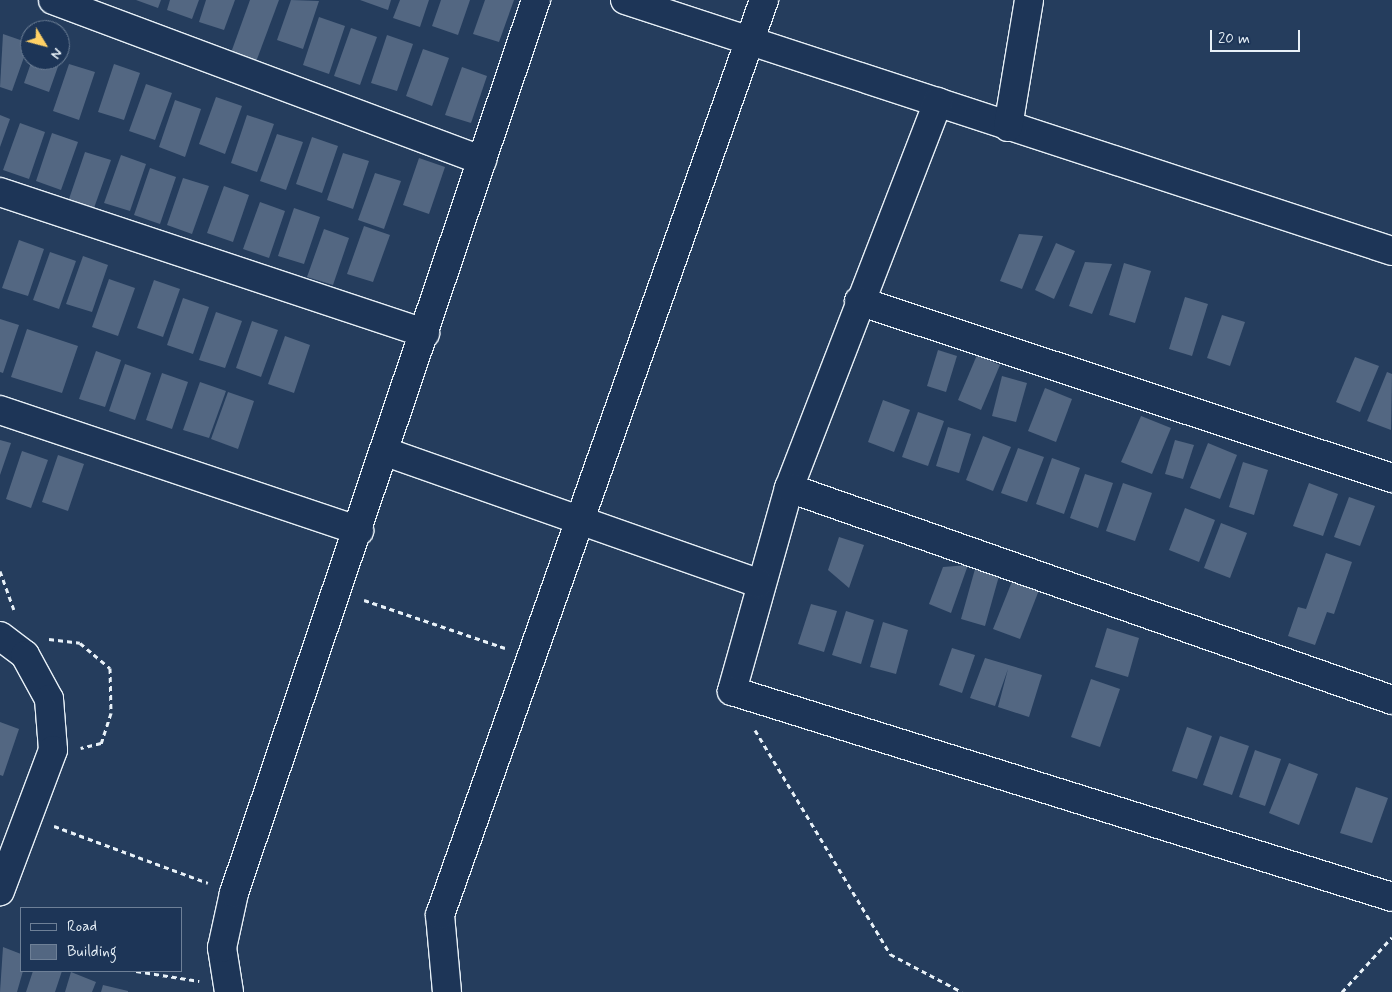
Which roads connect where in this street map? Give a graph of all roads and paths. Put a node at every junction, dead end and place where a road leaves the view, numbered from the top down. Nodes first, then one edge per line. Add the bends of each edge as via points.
1 (53, 0) edge
2 (536, 0) edge
3 (626, 0) edge
4 (764, 0) edge
5 (1029, 0) edge
6 (749, 40) junction
7 (938, 102) junction
8 (1008, 126) junction
9 (482, 160) junction
10 (0, 192) edge
11 (1392, 252) edge
12 (859, 301) junction
13 (426, 333) junction
14 (0, 410) edge
15 (386, 452) junction
16 (1392, 478) edge
17 (789, 488) junction
18 (579, 521) junction
19 (359, 531) junction
20 (759, 583) junction
21 (338, 591) junction
22 (0, 636) edge
23 (531, 656) junction
24 (732, 691) junction
25 (1392, 700) edge
26 (28, 816) junction
27 (8, 848) edge
28 (0, 891) edge
29 (234, 893) junction
30 (1392, 897) edge
31 (1392, 937) edge
32 (141, 972) edge
33 (229, 989) edge
34 (447, 992) edge
35 (962, 992) edge
36 (1342, 992) edge

1 - 9 street
2 - 9 street
3 - 6 street
4 - 6 street
5 - 8 street
6 - 7 street
6 - 18 street
7 - 8 street
7 - 12 street
8 - 11 street
9 - 13 street
10 - 13 street
12 - 16 street
12 - 17 street
13 - 15 street
14 - 19 street
15 - 18 street
15 - 19 street
17 - 20 street
17 - 25 street
18 - 20 street
18 - 23 street
19 - 21 street
20 - 24 street
21 - 23 path
21 - 29 street
22 - 26 street via 25,655 49,699 53,750
23 - 34 street via 440,915
24 - 30 street
24 - 35 path via 890,954
26 - 27 street
26 - 29 path
27 - 28 street
29 - 33 street via 222,948
31 - 36 path
32 - 33 path

